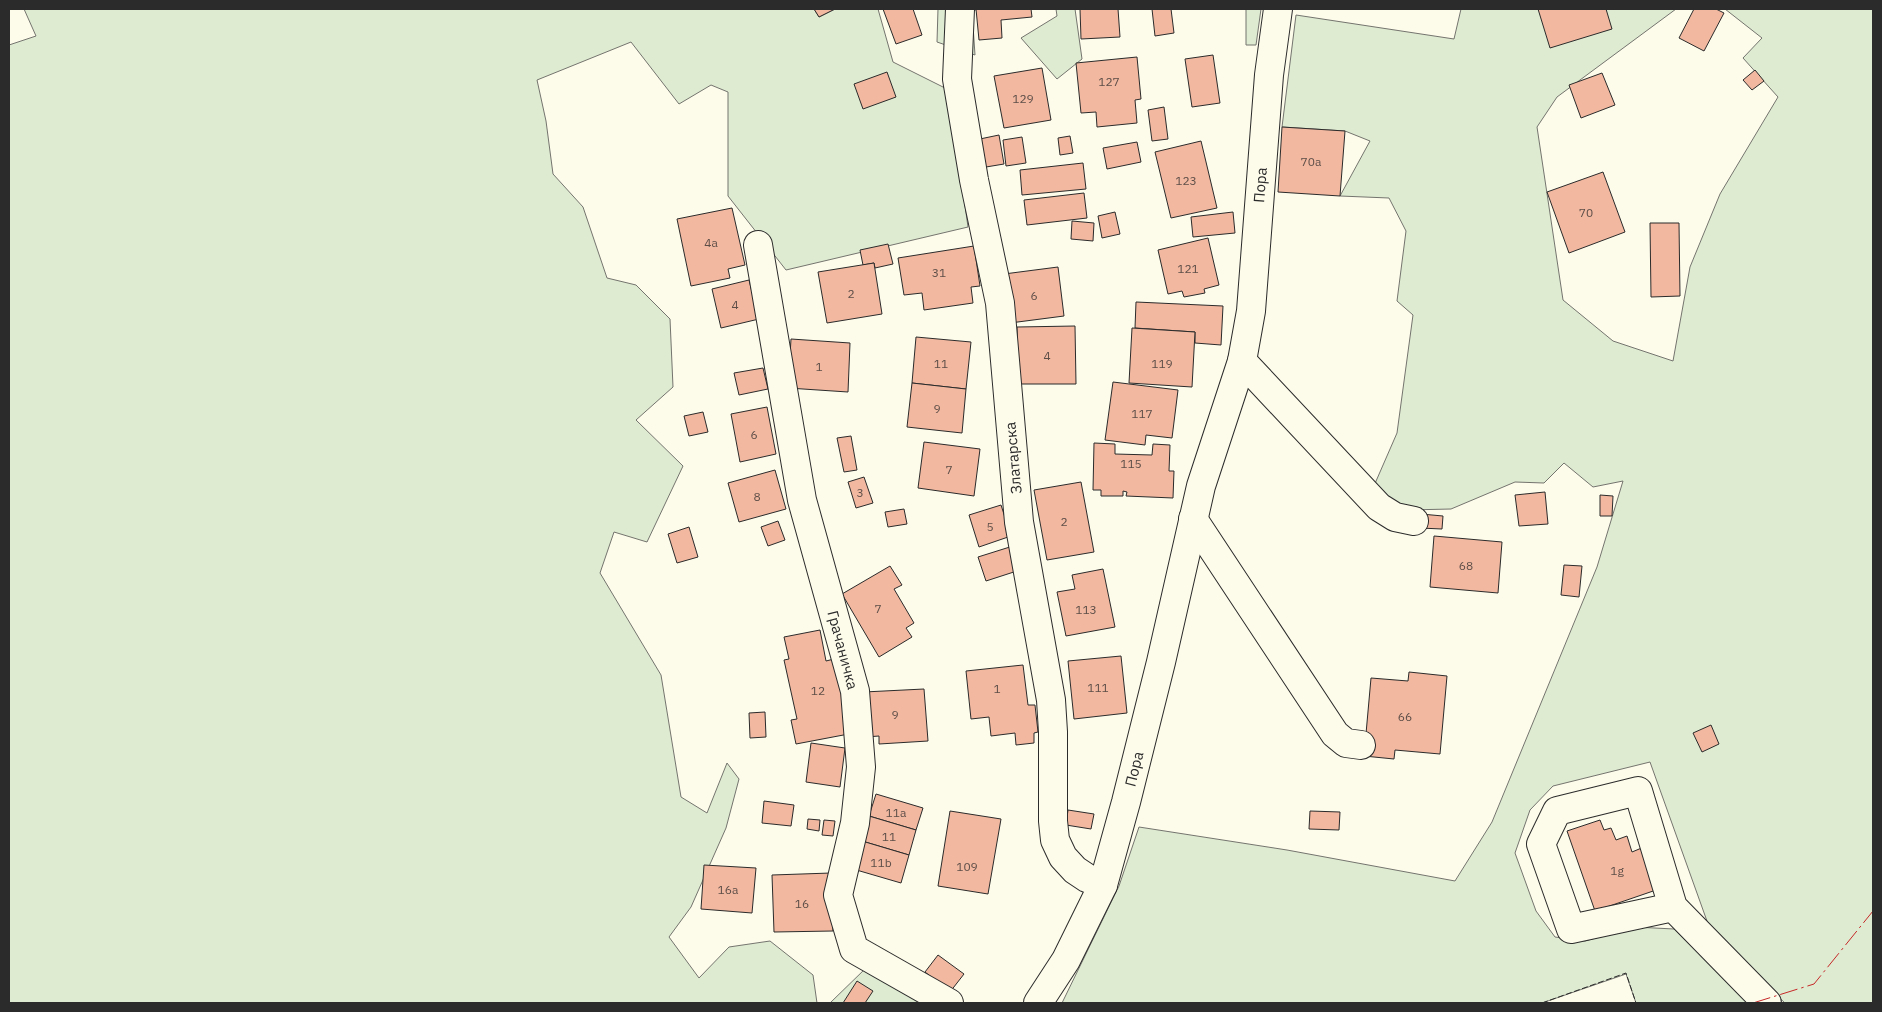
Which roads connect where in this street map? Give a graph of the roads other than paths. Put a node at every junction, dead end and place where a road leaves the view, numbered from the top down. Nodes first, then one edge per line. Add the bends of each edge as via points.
1 (960, 9) edge
2 (1278, 9) edge
3 (758, 245) dead end
4 (1242, 361) junction
5 (1193, 519) junction
6 (1414, 521) dead end
7 (1361, 745) dead end
8 (1104, 885) junction
9 (1673, 907) junction
10 (949, 1003) edge
11 (1038, 1003) edge
12 (1767, 1003) edge

1 - 8 street, Златарска via 958,79 974,180 1000,303 1019,522 1051,700 1055,840 1063,857 1075,870
2 - 4 street, Пора via 1269,75 1251,311
3 - 10 street, Грачаничка via 802,500 855,691 861,767 855,823 838,895 854,949
4 - 5 street, Пора via 1209,458
4 - 6 street via 1378,508 1395,517
5 - 7 street via 1334,734 1346,742
5 - 8 street, Пора via 1154,690
8 - 11 street, Пора via 1066,960
9 - 9 street via 1571,929 1540,844 1557,811 1638,790
9 - 12 street

